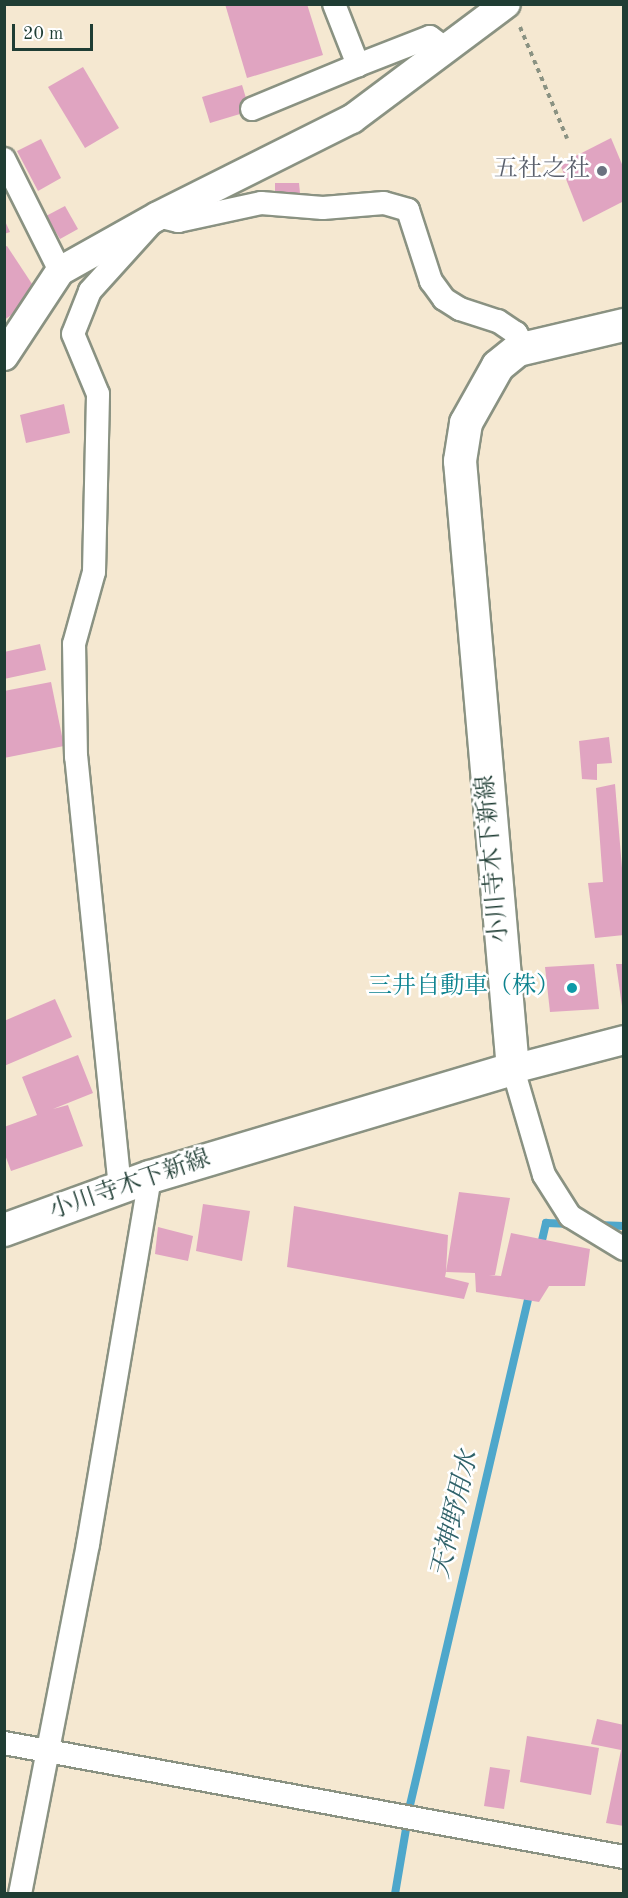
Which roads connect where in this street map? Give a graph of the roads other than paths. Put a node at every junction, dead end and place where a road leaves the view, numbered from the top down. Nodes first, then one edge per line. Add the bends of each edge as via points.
1 (334, 4) edge
2 (512, 15) edge
3 (446, 49) junction
4 (358, 65) junction
5 (252, 108) dead end
6 (4, 159) edge
7 (158, 216) junction
8 (60, 271) junction
9 (624, 325) edge
10 (525, 348) junction
11 (4, 356) edge
12 (624, 1040) edge
13 (513, 1069) junction
14 (150, 1177) junction
15 (120, 1188) junction
16 (4, 1230) edge
17 (624, 1249) edge
18 (4, 1743) edge
19 (47, 1751) junction
20 (624, 1857) edge
21 (20, 1893) edge

1 - 4 street
2 - 3 street
3 - 4 street via 430,37
3 - 7 street via 352,119
4 - 5 street
6 - 8 street
7 - 8 street
7 - 10 street via 178,221 261,203 323,208 384,203 408,210 431,281 444,299 460,309 498,321 516,333
7 - 15 street via 90,291 73,334 98,394 94,572 74,644 76,757
8 - 11 street
9 - 10 main road, 小川寺木下新線
10 - 13 main road, 小川寺木下新線 via 498,366 466,423 459,461
12 - 13 street
13 - 14 main road, 小川寺木下新線
13 - 17 street via 544,1175 570,1216
14 - 15 main road, 小川寺木下新線
14 - 19 street via 88,1544
15 - 16 main road, 小川寺木下新線
18 - 19 street
19 - 20 street
19 - 21 street

